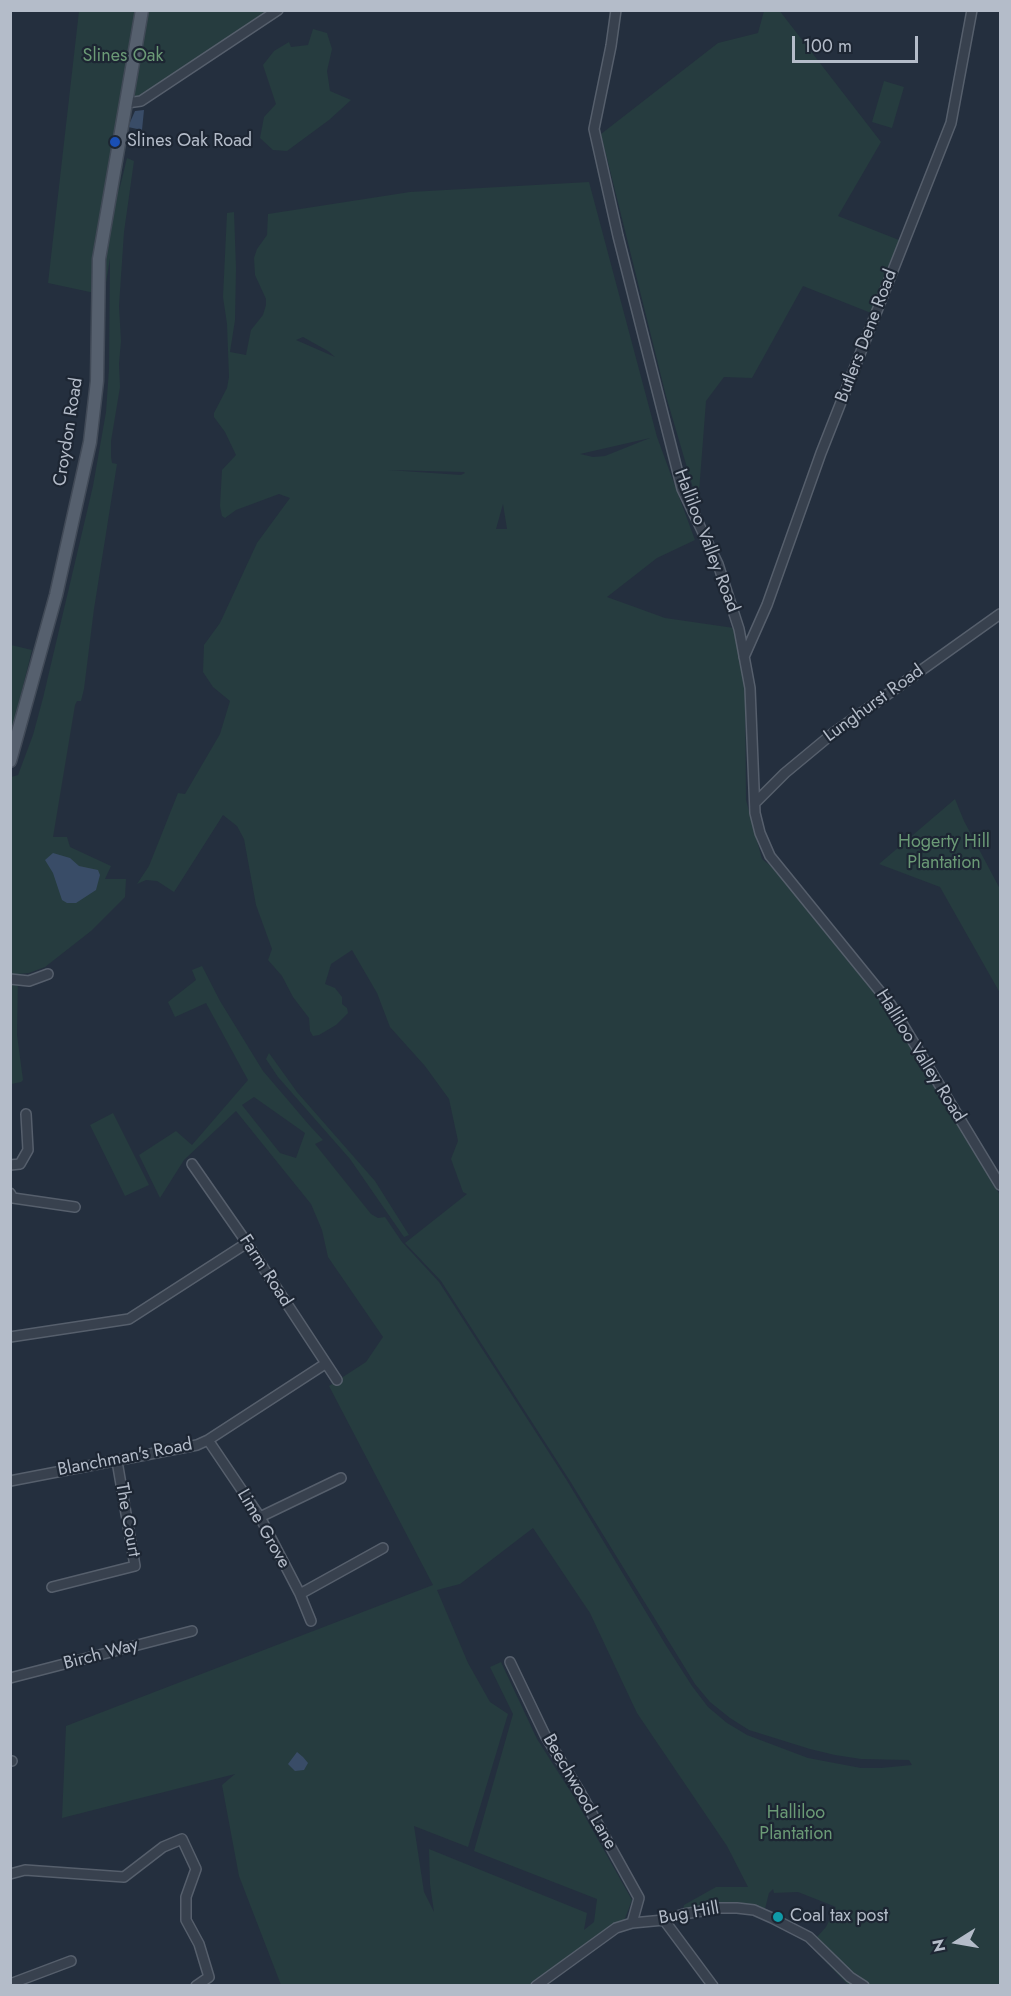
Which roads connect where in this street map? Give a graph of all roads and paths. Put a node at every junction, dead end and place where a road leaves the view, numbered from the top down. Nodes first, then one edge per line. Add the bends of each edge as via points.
1 (142, 10) edge
2 (278, 10) edge
3 (616, 10) edge
4 (972, 10) edge
5 (126, 103) junction
6 (1000, 614) edge
7 (744, 657) junction
8 (10, 761) edge
9 (755, 803) junction
10 (48, 974) dead end
11 (10, 979) edge
12 (26, 1114) dead end
13 (192, 1164) dead end
14 (10, 1165) edge
15 (1000, 1185) edge
16 (10, 1193) edge
17 (75, 1207) dead end
18 (247, 1243) junction
19 (10, 1337) edge
20 (326, 1364) junction
21 (337, 1380) dead end
22 (208, 1440) junction
23 (117, 1461) junction
24 (341, 1478) dead end
25 (10, 1481) edge
26 (260, 1517) junction
27 (383, 1548) dead end
28 (52, 1587) dead end
29 (300, 1594) junction
30 (311, 1622) dead end
31 (192, 1631) dead end
32 (510, 1662) dead end
33 (10, 1678) edge
34 (10, 1874) edge
35 (664, 1920) junction
36 (632, 1923) junction
37 (71, 1961) dead end
38 (10, 1984) edge
39 (196, 1986) edge
40 (536, 1986) edge
41 (713, 1986) edge
42 (864, 1986) edge

1 - 5 main road, Croydon Road
2 - 5 street via 141,101
3 - 7 street, Halliloo Valley Road via 594,129 682,489 718,564 740,629
4 - 7 street, Butlers Dene Road via 951,123
5 - 8 main road, Croydon Road via 99,259 97,381 90,442 56,595
6 - 9 street, Lunghurst Road via 832,734
7 - 9 street, Halliloo Valley Road via 751,695
9 - 15 street, Halliloo Valley Road via 760,833 770,856 891,1005
10 - 11 street via 29,981
12 - 14 street via 28,1150 20,1164
13 - 18 street, Farm Road
16 - 17 street via 13,1198
18 - 19 street via 129,1319
18 - 20 street, Farm Road
20 - 21 street, Farm Road
20 - 22 street, Blanchman's Road
22 - 23 street, Blanchman's Road
22 - 26 street, Lime Grove
23 - 25 street, Blanchman's Road
23 - 28 street, The Court via 135,1566
24 - 26 street
26 - 29 street, Lime Grove
27 - 29 street
29 - 30 street, Lime Grove
31 - 33 street, Birch Way
32 - 36 street, Beechwood Lane via 545,1735 639,1898
34 - 39 street via 25,1870 124,1878 163,1847 182,1839 196,1869 186,1896 186,1920 199,1944 209,1977
35 - 36 street, Bug Hill
35 - 41 street
35 - 42 street, Bug Hill via 720,1908 754,1910 809,1937
36 - 40 street, Bug Hill via 602,1936
37 - 38 street

